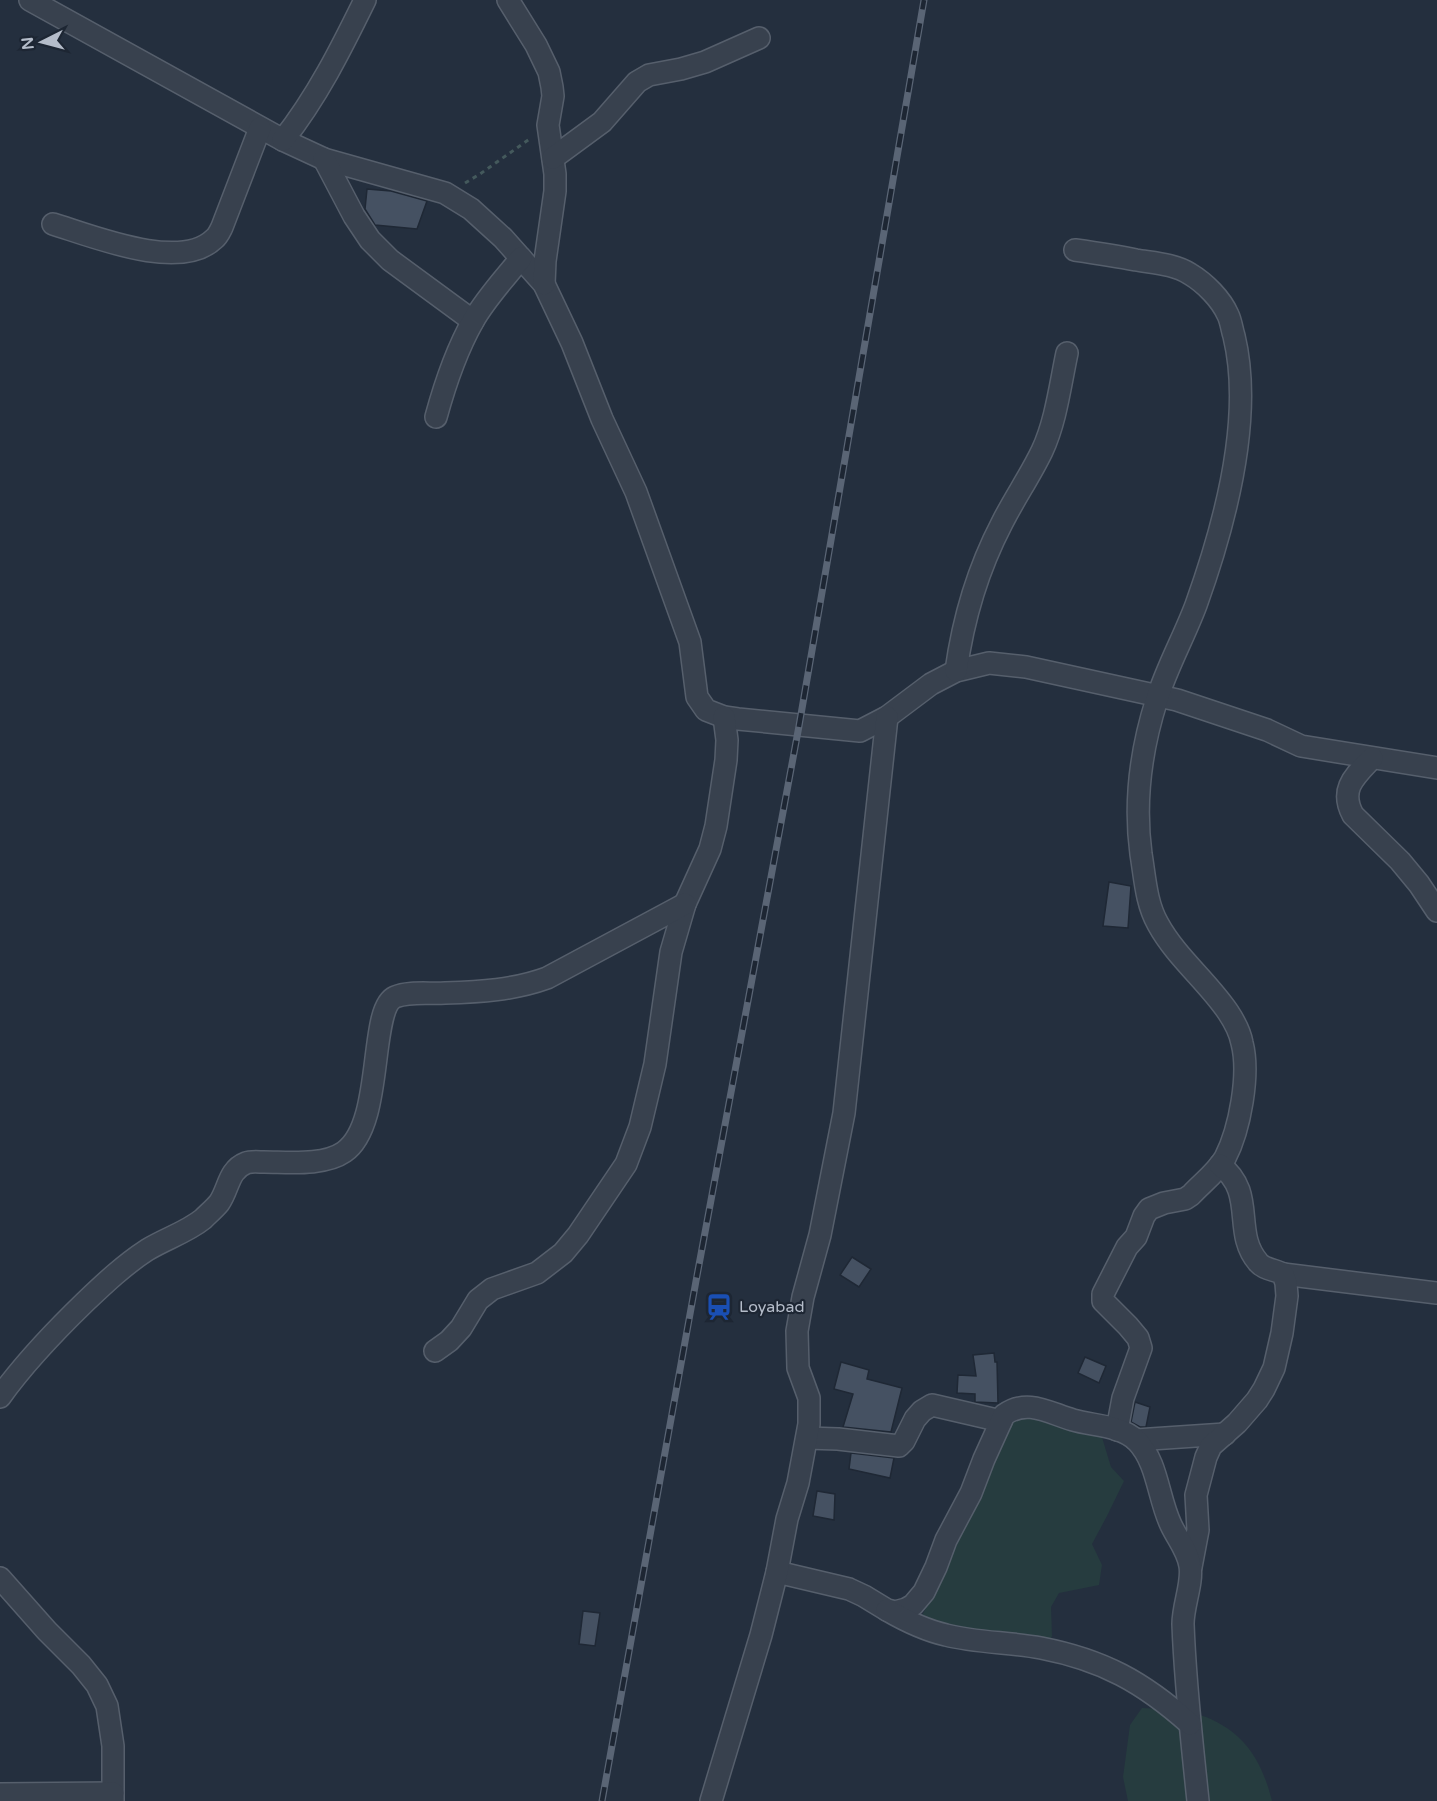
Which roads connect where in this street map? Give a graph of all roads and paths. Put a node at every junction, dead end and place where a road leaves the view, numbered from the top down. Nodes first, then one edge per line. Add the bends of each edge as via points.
1 (30, 0) edge
2 (365, 0) edge
3 (508, 0) edge
4 (759, 38) dead end
5 (548, 125) junction
6 (260, 128) junction
7 (283, 141) junction
8 (553, 158) junction
9 (324, 159) junction
10 (445, 194) junction
11 (52, 224) dead end
12 (1076, 250) dead end
13 (521, 258) junction
14 (544, 284) junction
15 (473, 321) junction
16 (1067, 353) dead end
17 (436, 417) dead end
18 (956, 671) junction
19 (1167, 699) junction
20 (724, 717) junction
21 (887, 717) junction
22 (1372, 758) junction
23 (1437, 768) edge
24 (685, 904) junction
25 (1437, 911) edge
26 (1220, 1165) junction
27 (1283, 1275) junction
28 (1437, 1293) edge
29 (435, 1351) dead end
30 (0, 1397) edge
31 (1001, 1421) junction
32 (1225, 1434) junction
33 (1127, 1435) junction
34 (807, 1438) junction
35 (1191, 1567) junction
36 (777, 1572) junction
37 (0, 1578) edge
38 (887, 1610) junction
39 (1190, 1724) junction
40 (0, 1794) edge
41 (113, 1797) edge
42 (711, 1801) edge
43 (1198, 1801) edge

1 - 6 street
2 - 7 street via 306,109
3 - 5 street via 549,72 553,96
4 - 8 street via 705,62 649,75 637,82 602,122
5 - 8 street
5 - 10 path
6 - 7 street
6 - 11 street via 222,227 205,246 173,252 134,249
7 - 9 street
8 - 14 street via 555,190
9 - 10 street
9 - 15 street via 370,240 390,260
10 - 13 street via 471,209
12 - 19 street via 1169,265 1190,273 1211,290 1228,315 1240,360 1241,423 1227,499
13 - 14 street
13 - 15 street
14 - 20 street via 636,492 690,642 697,697 706,710
15 - 17 street
16 - 18 street via 1051,427 985,561 969,607
18 - 19 street via 989,663 1026,667
18 - 21 street via 931,684
19 - 22 street via 1267,730 1301,746
19 - 26 street via 1146,742 1139,785 1140,849 1146,891 1159,927 1231,1018 1242,1041 1245,1074 1238,1124
20 - 21 street via 860,731
20 - 24 street via 726,760 716,826
21 - 34 street via 844,1113 797,1331 798,1368 809,1398
22 - 23 street
22 - 25 street via 1354,777 1347,791 1347,803 1411,874
24 - 29 street via 671,952 655,1064 626,1164 563,1253 537,1273 492,1289 478,1300 461,1328
24 - 30 street via 527,986 393,998 385,1007 381,1022 376,1067 357,1140 328,1160 247,1162 233,1171 219,1203 201,1221 148,1249 114,1275 33,1354
26 - 27 street via 1239,1189 1245,1232 1259,1264
26 - 33 street via 1191,1195 1149,1209 1103,1294 1103,1301 1138,1338 1141,1348 1123,1398
27 - 28 street
27 - 32 street via 1287,1296 1274,1368 1257,1400
31 - 33 street via 1010,1411 1024,1406
31 - 34 street via 932,1406 915,1419 899,1446
31 - 38 street via 924,1592 906,1609
32 - 33 street
32 - 35 street via 1211,1446 1198,1481 1198,1530
33 - 35 street via 1149,1458 1165,1511
34 - 36 street
35 - 39 street via 1183,1621
36 - 38 street via 849,1589
36 - 42 street
37 - 41 street via 97,1685 107,1706 112,1736
38 - 39 street via 911,1624 947,1635 1039,1647 1090,1660 1131,1679
39 - 43 street
40 - 41 street

